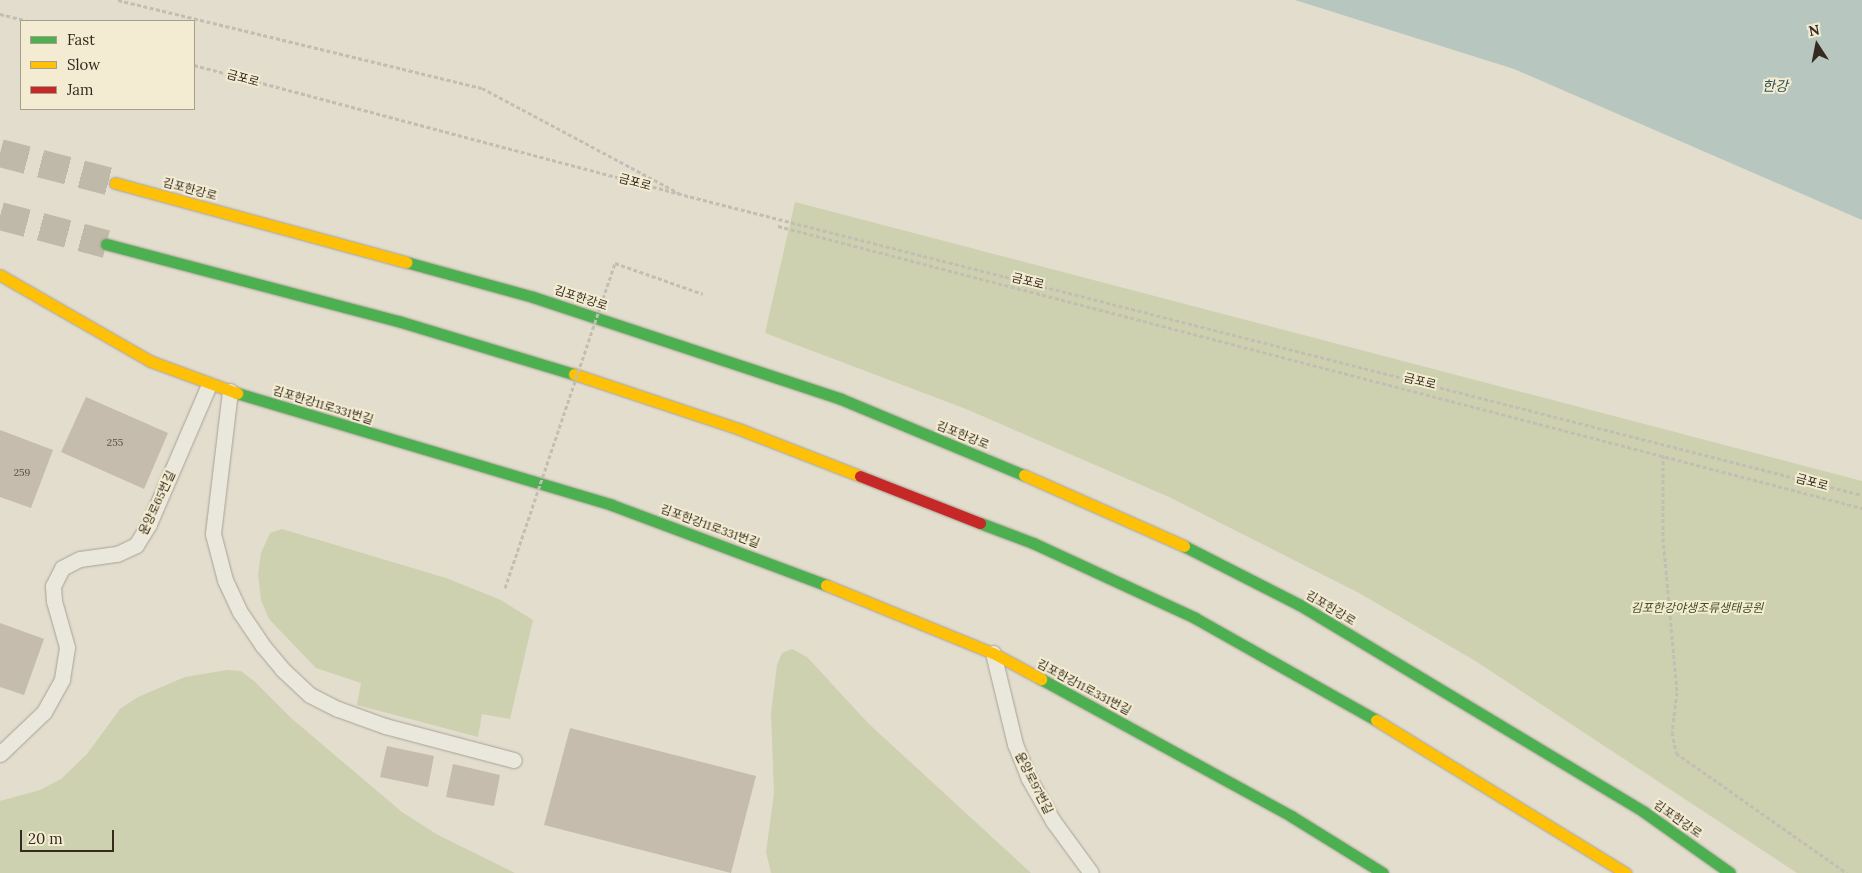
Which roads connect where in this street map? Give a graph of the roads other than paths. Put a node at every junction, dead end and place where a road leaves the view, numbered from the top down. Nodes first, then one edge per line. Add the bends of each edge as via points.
1 (115, 183) tunnel mouth
2 (106, 244) tunnel mouth
3 (0, 275) edge
4 (209, 385) junction
5 (230, 391) junction
6 (993, 653) junction
7 (0, 754) edge
8 (514, 760) dead end
9 (1090, 873) edge
10 (1383, 873) edge
11 (1626, 873) edge
12 (1730, 873) edge

1 - 12 main road, 김포한강로 via 534,297 841,400 1068,493 1188,547 1300,605 1644,812
2 - 11 main road via 398,321 566,371 742,430 1033,543 1195,618 1336,695
3 - 4 main road, 김포한강11로331번길 via 142,357
4 - 5 main road, 김포한강11로331번길
4 - 7 lane, 운양로65번길 via 149,524 136,545 117,554 80,559 62,568 53,586 67,647 62,679 44,712
5 - 6 main road, 김포한강11로331번길 via 612,505 803,575
5 - 8 lane via 214,534 225,580 240,612 263,646 310,695 338,709 385,726
6 - 9 lane, 운양로97번길 via 1015,744 1028,777 1053,821
6 - 10 main road, 김포한강11로331번길 via 1291,816

